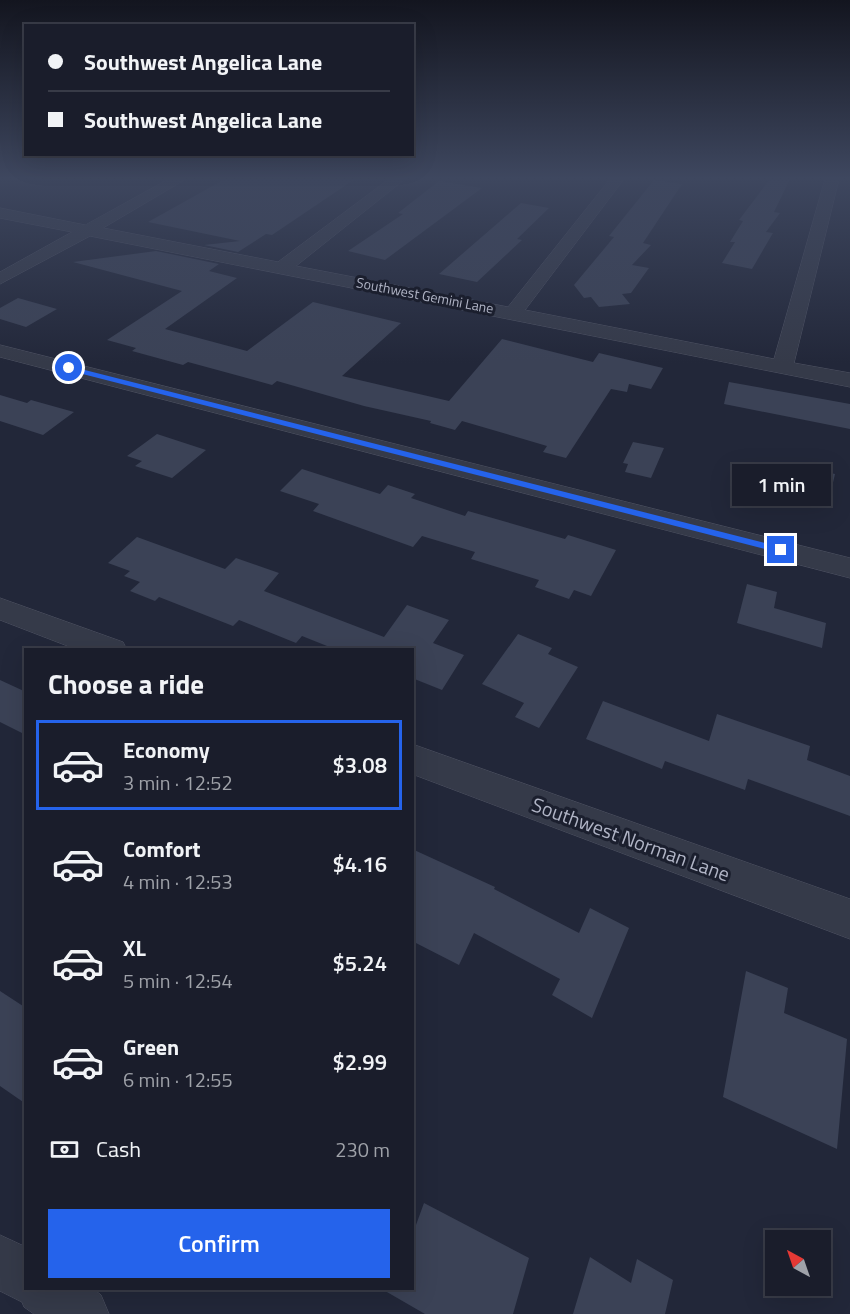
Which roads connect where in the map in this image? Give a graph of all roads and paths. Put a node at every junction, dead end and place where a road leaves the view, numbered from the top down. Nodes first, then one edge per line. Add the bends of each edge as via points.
1 (67, 240) edge
2 (140, 240) edge
3 (317, 240) edge
4 (570, 240) edge
5 (816, 240) edge
6 (282, 267) junction
7 (0, 279) edge
8 (514, 312) junction
9 (0, 351) edge
10 (782, 367) junction
11 (850, 380) edge
12 (850, 568) edge
13 (0, 609) edge
14 (107, 648) edge
15 (414, 760) edge
16 (850, 919) edge
17 (0, 1261) edge
18 (24, 1276) edge
19 (46, 1290) edge
20 (82, 1314) edge

1 - 7 street
2 - 6 street, Southwest Gemini Lane
3 - 6 street
4 - 8 street
5 - 10 street
6 - 8 street, Southwest Gemini Lane
8 - 10 street, Southwest Gemini Lane
9 - 12 street
10 - 11 street, Southwest Gemini Lane
13 - 14 street
15 - 16 street, Southwest Norman Lane
17 - 18 street
19 - 20 street

